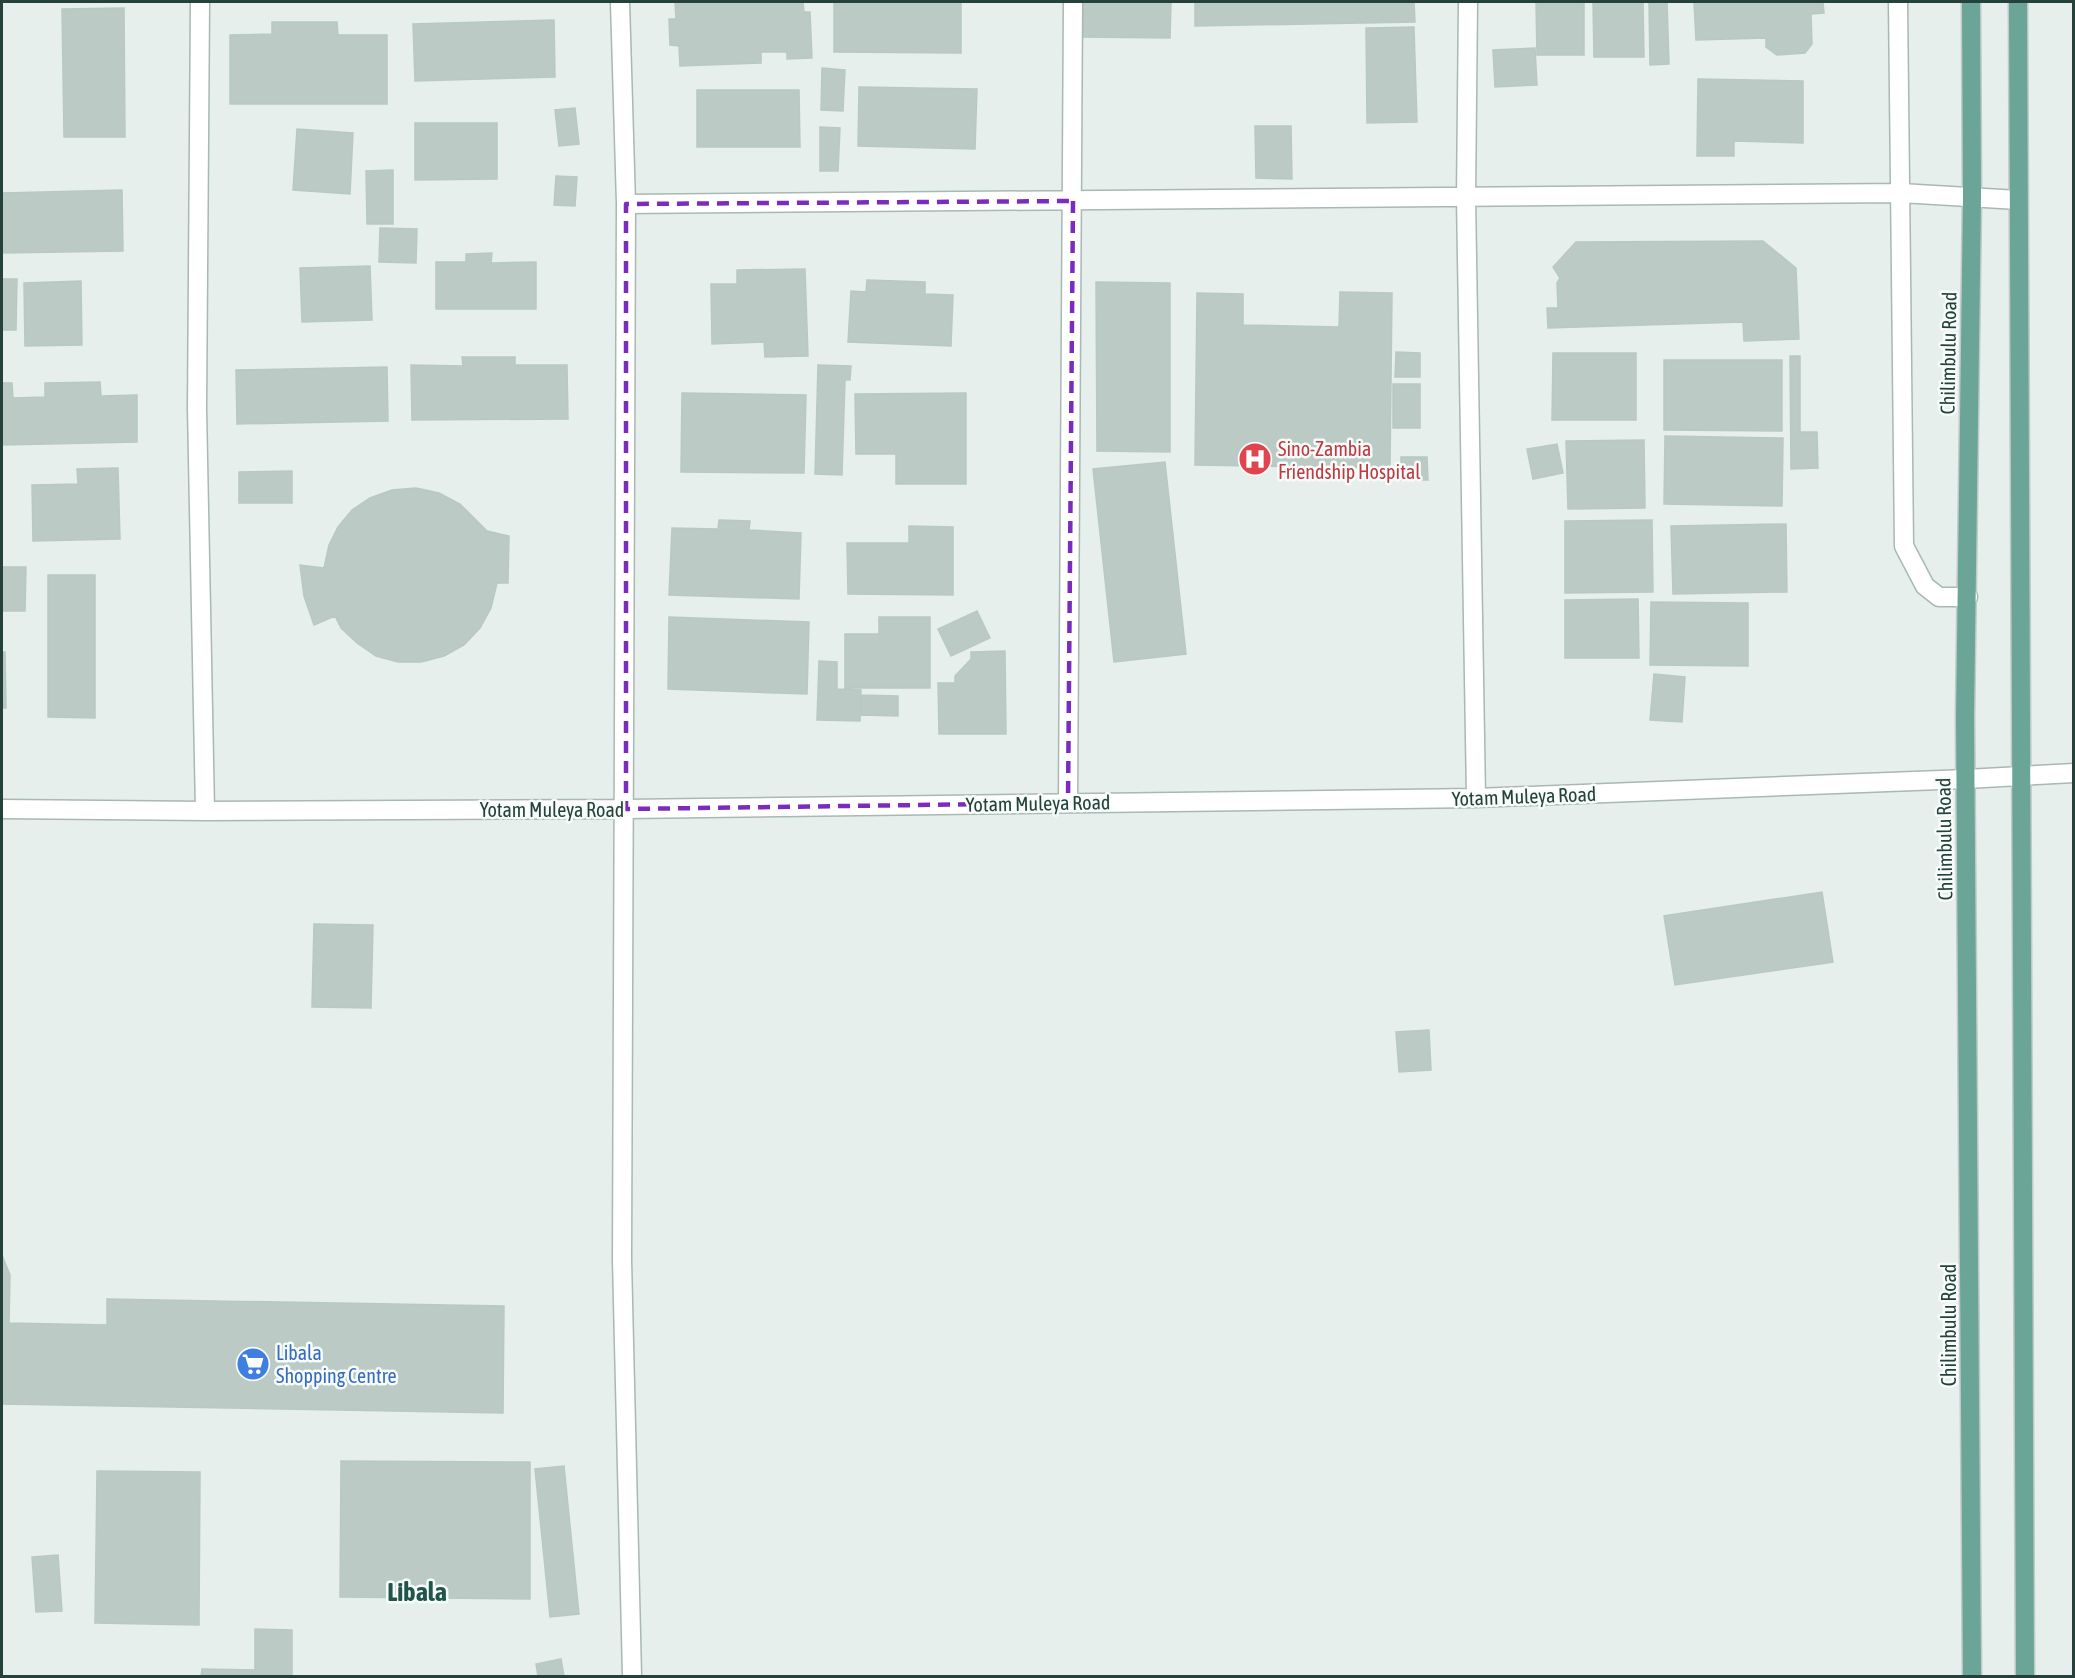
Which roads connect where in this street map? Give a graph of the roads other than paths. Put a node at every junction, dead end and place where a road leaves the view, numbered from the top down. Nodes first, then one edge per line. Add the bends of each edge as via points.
1 (200, 2) edge
2 (620, 2) edge
3 (1073, 2) edge
4 (1468, 2) edge
5 (1898, 2) edge
6 (1971, 2) edge
7 (2018, 2) edge
8 (1901, 193) junction
9 (1467, 198) junction
10 (1972, 198) junction
11 (2018, 200) junction
12 (1073, 201) junction
13 (626, 204) junction
14 (1968, 597) junction
15 (2073, 772) edge
16 (2023, 774) junction
17 (1965, 779) junction
18 (1476, 798) junction
19 (1068, 803) junction
20 (2, 809) edge
21 (626, 809) junction
22 (204, 811) junction
23 (632, 1677) edge
24 (1972, 1677) edge
25 (2025, 1677) edge

1 - 22 street via 197,408
2 - 13 street
3 - 12 street
4 - 9 street
5 - 8 street
6 - 10 main road, Chilimbulu Road
7 - 11 main road
8 - 9 street
8 - 10 street
8 - 14 street via 1904,546 1924,586 1939,597
9 - 12 street
9 - 18 street
10 - 11 street
10 - 14 main road, Chilimbulu Road
11 - 16 main road
12 - 13 street
12 - 19 street
13 - 21 street
14 - 17 main road, Chilimbulu Road
15 - 16 street, Yotam Muleya Road
16 - 17 street, Yotam Muleya Road
16 - 25 main road
17 - 18 street, Yotam Muleya Road
17 - 24 main road, Chilimbulu Road
18 - 19 street, Yotam Muleya Road
19 - 21 street, Yotam Muleya Road
20 - 22 street, Yotam Muleya Road
21 - 22 street, Yotam Muleya Road
21 - 23 street via 622,1260

